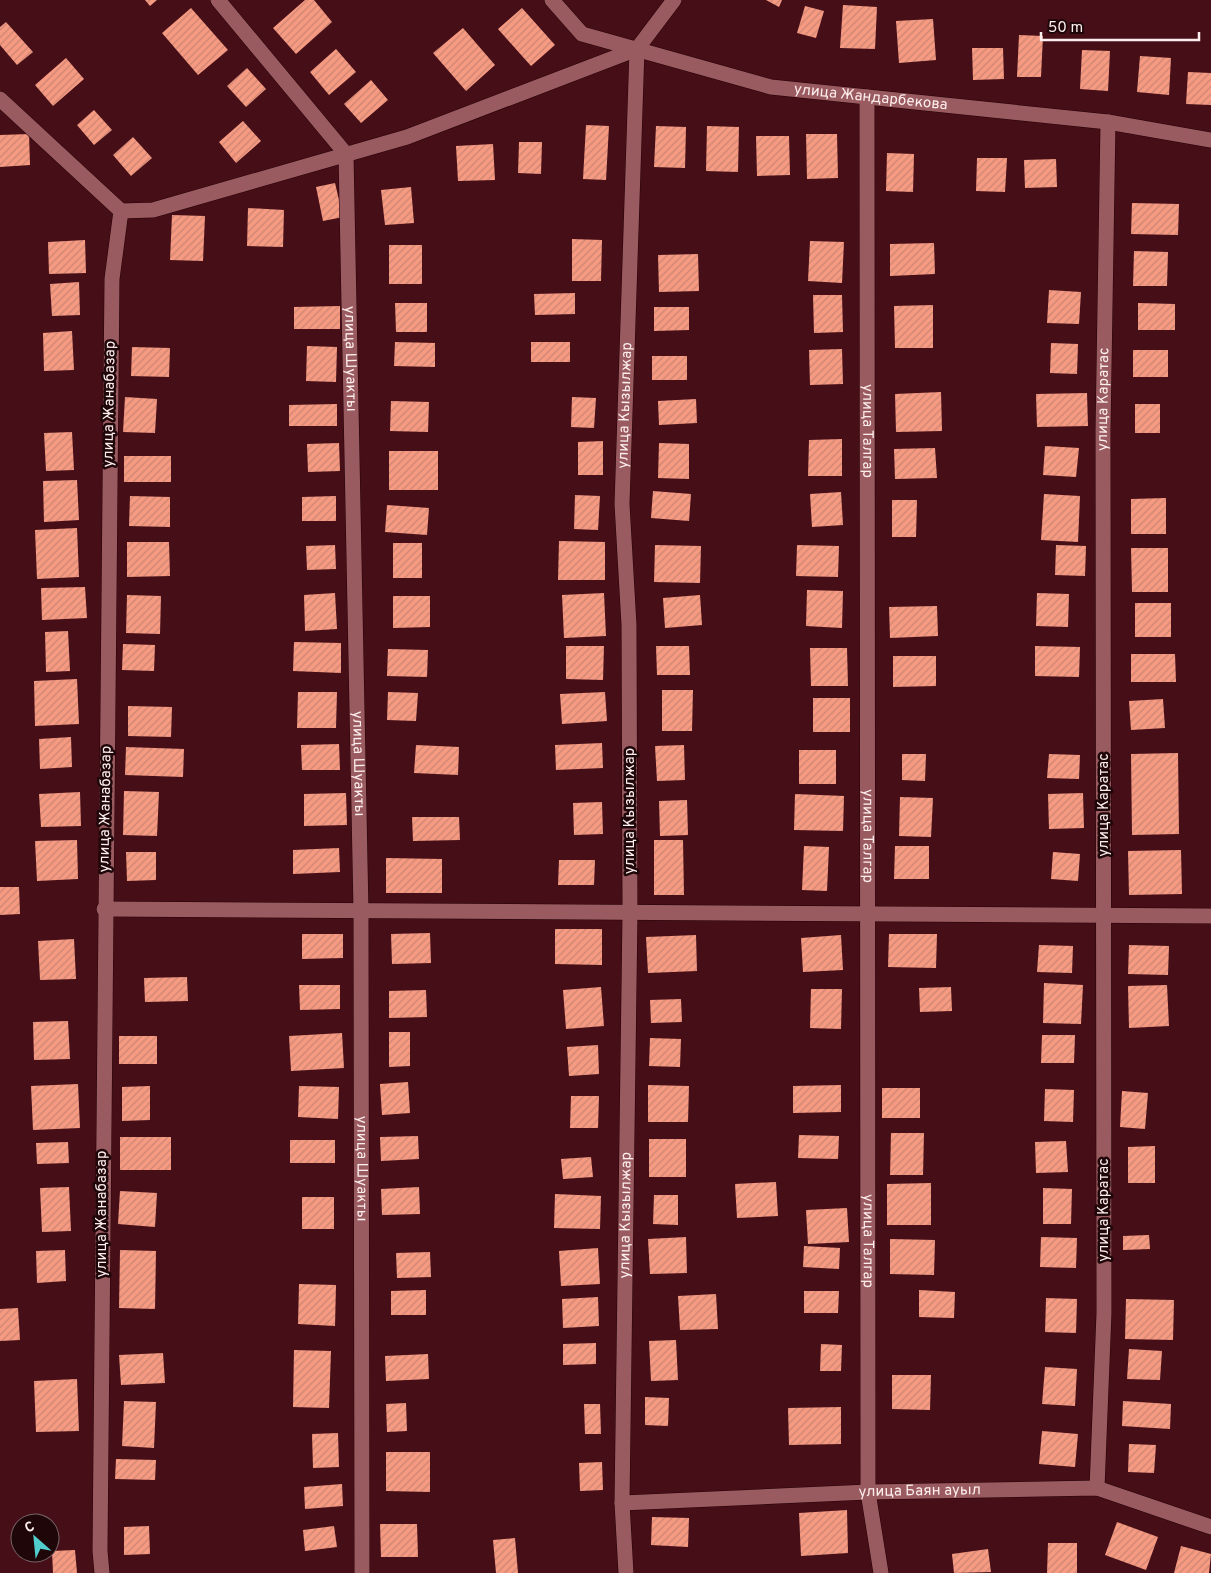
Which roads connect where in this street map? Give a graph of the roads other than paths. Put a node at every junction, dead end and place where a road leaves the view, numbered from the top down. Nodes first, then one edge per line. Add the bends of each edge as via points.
1 (218, 0) edge
2 (552, 0) edge
3 (674, 0) edge
4 (637, 49) junction
5 (867, 97) junction
6 (0, 99) edge
7 (1108, 122) junction
8 (1211, 140) edge
9 (346, 154) junction
10 (121, 211) junction
11 (104, 909) junction
12 (361, 911) junction
13 (630, 912) junction
14 (867, 914) junction
15 (1104, 916) junction
16 (1211, 916) edge
17 (1098, 1488) junction
18 (868, 1492) junction
19 (622, 1503) junction
20 (1211, 1527) edge
21 (102, 1573) edge
22 (362, 1573) edge
23 (626, 1573) edge
24 (881, 1573) edge

1 - 9 street
2 - 4 street, улица Жандарбекова via 582,34
3 - 4 street
4 - 5 street, улица Жандарбекова via 771,87
4 - 9 street via 407,137
4 - 13 street, улица Кызылжар via 622,504 630,625
5 - 7 street, улица Жандарбекова
5 - 14 street, улица Талгар
6 - 10 street
7 - 8 street, улица Жандарбекова
7 - 15 street, улица Каратас
9 - 10 street via 153,210
9 - 12 street, улица Шуакты
10 - 11 street, улица Жанабазар via 112,279
11 - 12 street
11 - 21 street, улица Жанабазар
12 - 13 street
12 - 22 street, улица Шуакты
13 - 14 street
13 - 19 street, улица Кызылжар
14 - 15 street
14 - 18 street, улица Талгар
15 - 16 street
15 - 17 street, улица Каратас via 1104,1314
17 - 18 street, улица Баян ауыл
17 - 20 street, улица Баян ауыл
18 - 19 street, улица Баян ауыл
18 - 24 street, улица Талгар
19 - 23 street, улица Кызылжар

